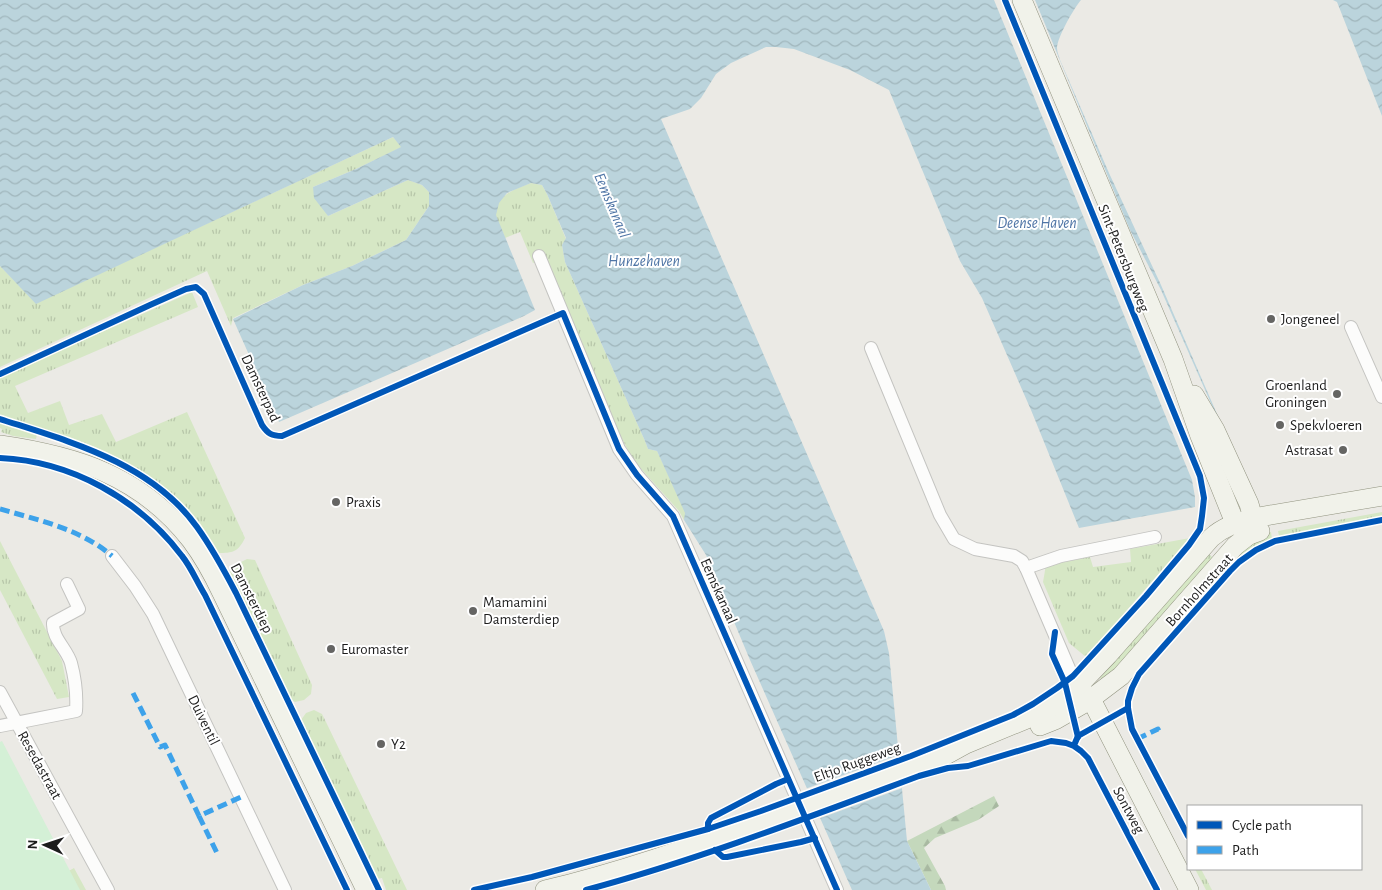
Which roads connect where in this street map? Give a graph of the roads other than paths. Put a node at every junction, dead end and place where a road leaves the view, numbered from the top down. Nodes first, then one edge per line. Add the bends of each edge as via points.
1 (1022, 0) edge
2 (539, 256) dead end
3 (1351, 327) dead end
4 (871, 348) dead end
5 (1173, 359) junction
6 (1382, 397) edge
7 (0, 445) edge
8 (1382, 496) edge
9 (1382, 508) edge
10 (1246, 526) junction
11 (1155, 537) dead end
12 (112, 556) dead end
13 (1026, 568) junction
14 (67, 584) dead end
15 (0, 692) edge
16 (1083, 698) junction
17 (17, 722) junction
18 (0, 726) edge
19 (108, 890) edge
20 (285, 890) edge
21 (366, 890) edge
22 (545, 890) edge
23 (837, 890) edge
24 (1176, 890) edge
25 (1189, 890) edge

1 - 5 street, Sint-Petersburgweg
2 - 23 street, Eemskanaal via 619,450 673,516
3 - 6 street
4 - 13 street via 940,515 954,539 975,549 1014,556
5 - 10 street, Sint-Petersburgweg via 1226,500
5 - 10 street, Sint-Petersburgweg via 1215,430 1245,496
7 - 21 street, Damsterdiep via 67,458 99,469 156,504 191,540 222,592
8 - 10 street, Bornholmstraat
9 - 10 street, Bornholmstraat via 1262,530
10 - 16 street, Bornholmstraat via 1223,529 1210,538 1108,655
11 - 13 street via 1061,556
12 - 20 street, Duiventil via 153,614
13 - 16 street, Sontweg
14 - 17 street via 79,609 53,623 53,630 70,662 76,711
15 - 17 street, Resedastraat
16 - 22 street, Eltjo Ruggeweg, bridge via 1050,723 914,766 634,866
16 - 24 street, Sontweg
16 - 25 street, Sontweg
17 - 18 street
17 - 19 street, Resedastraat

